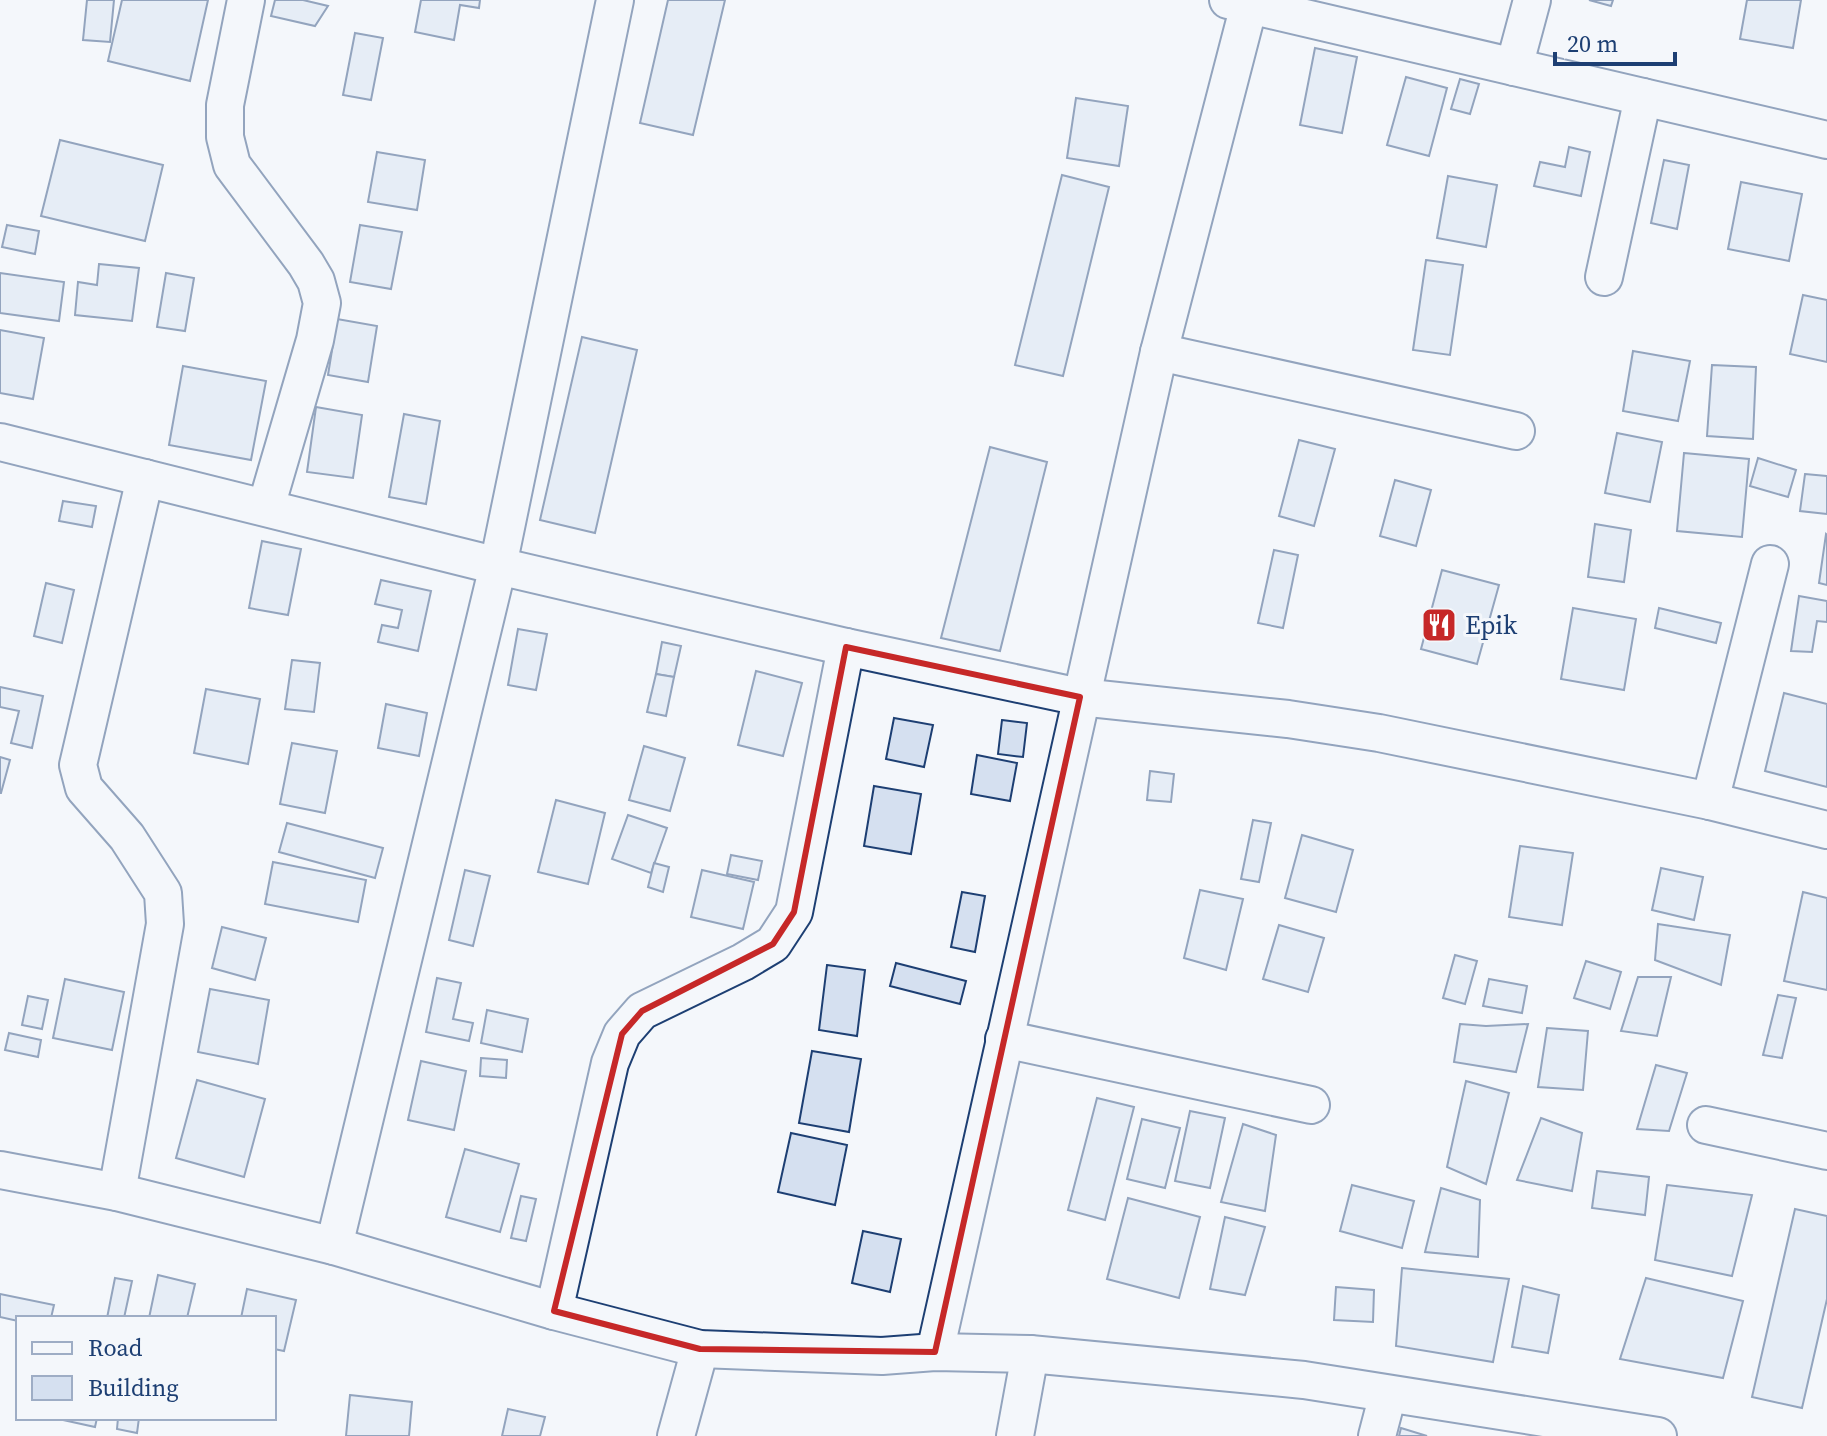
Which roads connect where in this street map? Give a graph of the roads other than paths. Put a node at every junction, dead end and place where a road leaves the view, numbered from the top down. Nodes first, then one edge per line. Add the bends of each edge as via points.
1 (246, 0) edge
2 (615, 0) edge
3 (1532, 0) edge
4 (1238, 3) edge
5 (1514, 67) junction
6 (1643, 97) junction
7 (1827, 140) edge
8 (1604, 277) dead end
9 (1159, 352) junction
10 (1516, 431) dead end
11 (0, 442) edge
12 (145, 478) junction
13 (266, 507) junction
14 (1770, 564) dead end
15 (498, 566) junction
16 (846, 647) junction
17 (1080, 697) junction
18 (1710, 801) junction
19 (1827, 830) edge
20 (1004, 1039) junction
21 (1311, 1105) dead end
22 (1706, 1125) dead end
23 (1827, 1151) edge
24 (0, 1170) edge
25 (117, 1192) junction
26 (334, 1246) junction
27 (554, 1311) junction
28 (700, 1349) junction
29 (935, 1352) junction
30 (1030, 1354) junction
31 (1388, 1394) junction
32 (676, 1436) edge
33 (1015, 1436) edge
34 (1377, 1436) edge
35 (1658, 1436) edge

1 - 13 street via 225,105 228,151 232,165 306,264 322,303
2 - 15 street
3 - 5 street
4 - 5 street
4 - 9 street
5 - 6 street
6 - 7 street
6 - 8 street
9 - 10 street
9 - 17 street
11 - 12 street
12 - 13 street
12 - 25 street via 78,765 84,788 127,837 163,893 165,924
13 - 15 street
14 - 18 street
15 - 16 street
15 - 26 street
16 - 17 street
16 - 27 street via 794,912 773,944 642,1011 622,1034 610,1063
17 - 18 street via 1379,733
17 - 20 street
18 - 19 street
20 - 21 street
20 - 29 street
22 - 23 street
24 - 25 street
25 - 26 street
26 - 27 street
27 - 28 street
28 - 29 street via 882,1356
28 - 32 street
29 - 30 street
30 - 31 street via 1304,1380
30 - 33 street
31 - 34 street
31 - 35 street

